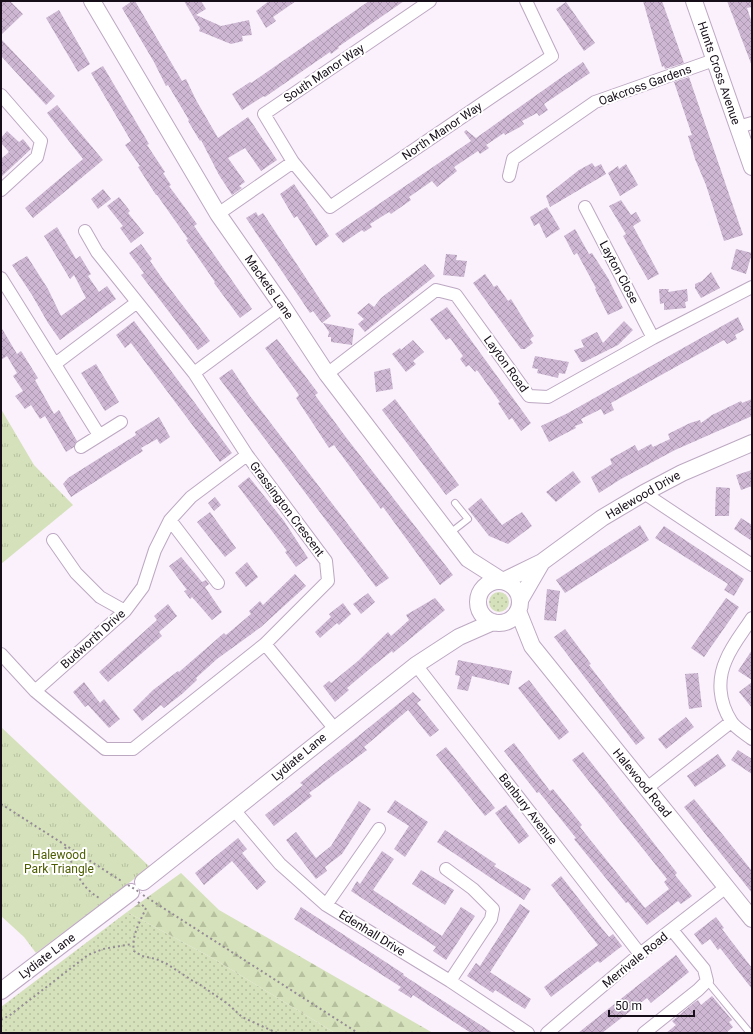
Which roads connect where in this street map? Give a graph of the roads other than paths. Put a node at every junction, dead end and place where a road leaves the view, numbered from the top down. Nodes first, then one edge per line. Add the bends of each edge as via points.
1 (92, 1) edge
2 (430, 1) edge
3 (528, 1) edge
4 (694, 1) edge
5 (714, 60) junction
6 (1, 96) edge
7 (745, 125) edge
8 (293, 162) junction
9 (752, 167) edge
10 (509, 176) dead end
11 (1, 190) edge
12 (585, 207) dead end
13 (218, 214) junction
14 (85, 231) dead end
15 (1, 278) edge
16 (752, 287) edge
17 (136, 303) junction
18 (283, 307) junction
19 (653, 338) junction
20 (54, 364) junction
21 (194, 373) junction
22 (327, 374) junction
23 (121, 422) dead end
24 (99, 435) junction
25 (752, 443) edge
26 (81, 447) dead end
27 (247, 455) junction
28 (644, 493) junction
29 (455, 503) dead end
30 (170, 520) junction
31 (448, 534) junction
32 (53, 540) dead end
33 (468, 559) junction
34 (542, 562) junction
35 (752, 566) edge
36 (502, 581) junction
37 (218, 583) dead end
38 (478, 601) junction
39 (519, 605) junction
40 (125, 611) junction
41 (752, 618) edge
42 (497, 623) junction
43 (459, 637) junction
44 (264, 644) junction
45 (532, 646) junction
46 (1, 654) edge
47 (416, 665) junction
48 (35, 691) junction
49 (731, 722) junction
50 (334, 728) junction
51 (752, 739) edge
52 (647, 788) junction
53 (235, 811) junction
54 (379, 829) dead end
55 (446, 869) dead end
56 (725, 888) junction
57 (326, 905) junction
58 (752, 920) edge
59 (672, 930) junction
60 (640, 954) junction
61 (450, 981) junction
62 (707, 981) junction
63 (1, 991) edge
64 (528, 1033) edge
65 (547, 1033) edge
66 (644, 1033) edge
67 (750, 1033) edge

1 - 13 street, Mackets Lane
2 - 8 street, South Manor Way via 264,114
3 - 8 street, North Manor Way via 552,56 330,207
4 - 5 street, Hunts Cross Avenue
5 - 7 street, Hunts Cross Avenue
5 - 10 street, Oakcross Gardens via 595,102 513,159
6 - 11 street via 41,141 36,157
7 - 9 street, Hunts Cross Avenue
8 - 13 street
12 - 19 street, Layton Close
13 - 18 street, Mackets Lane
14 - 17 street, Grassington Crescent via 97,252
15 - 20 street
16 - 19 street, Layton Road
17 - 20 street
17 - 21 street, Grassington Crescent
18 - 21 street
18 - 22 street, Mackets Lane
19 - 22 street, Layton Road via 548,397 529,396 456,295 436,290
20 - 24 street
21 - 27 street, Grassington Crescent
22 - 31 street, Mackets Lane
23 - 24 street
24 - 26 street
25 - 28 street, Halewood Drive via 682,473
27 - 30 street, Budworth Drive via 191,497
27 - 44 street, Grassington Crescent via 326,561 328,581
28 - 34 street, Halewood Drive via 602,518
28 - 35 street
29 - 31 lane via 468,519
30 - 37 street
30 - 40 street, Budworth Drive via 155,550 142,587
31 - 33 street, Mackets Lane
32 - 40 street via 76,573 100,597
33 - 36 street, Mackets Lane
33 - 38 street, Mackets Lane
34 - 36 street, Halewood Drive
34 - 39 street, Halewood Drive
36 - 38 street via 487,584
36 - 39 street via 515,588
38 - 42 street via 487,620
38 - 43 street, Lydiate Lane
39 - 42 street via 511,619
39 - 45 street, Halewood Road
40 - 48 street, Budworth Drive
41 - 49 street via 726,658 720,674 722,702
42 - 43 street, Lydiate Lane
42 - 45 street, Halewood Road
43 - 47 street, Lydiate Lane
44 - 48 street, Grassington Crescent via 133,749 105,749
44 - 50 street
45 - 52 street, Halewood Road
46 - 48 street, Grassington Crescent
47 - 50 street, Lydiate Lane
47 - 60 street, Banbury Avenue
49 - 51 street
49 - 52 street
50 - 53 street, Lydiate Lane
52 - 56 street, Halewood Road
53 - 57 street, Edenhall Drive via 280,864
53 - 63 street, Lydiate Lane
54 - 57 street
55 - 61 street via 473,889 493,909 491,919
56 - 58 street, Halewood Road
56 - 59 street, Merrivale Road
57 - 61 street, Edenhall Drive
59 - 60 street, Merrivale Road
59 - 62 street via 704,969
60 - 65 street, Merrivale Road
61 - 64 street, Edenhall Drive
62 - 66 street
62 - 67 lane

